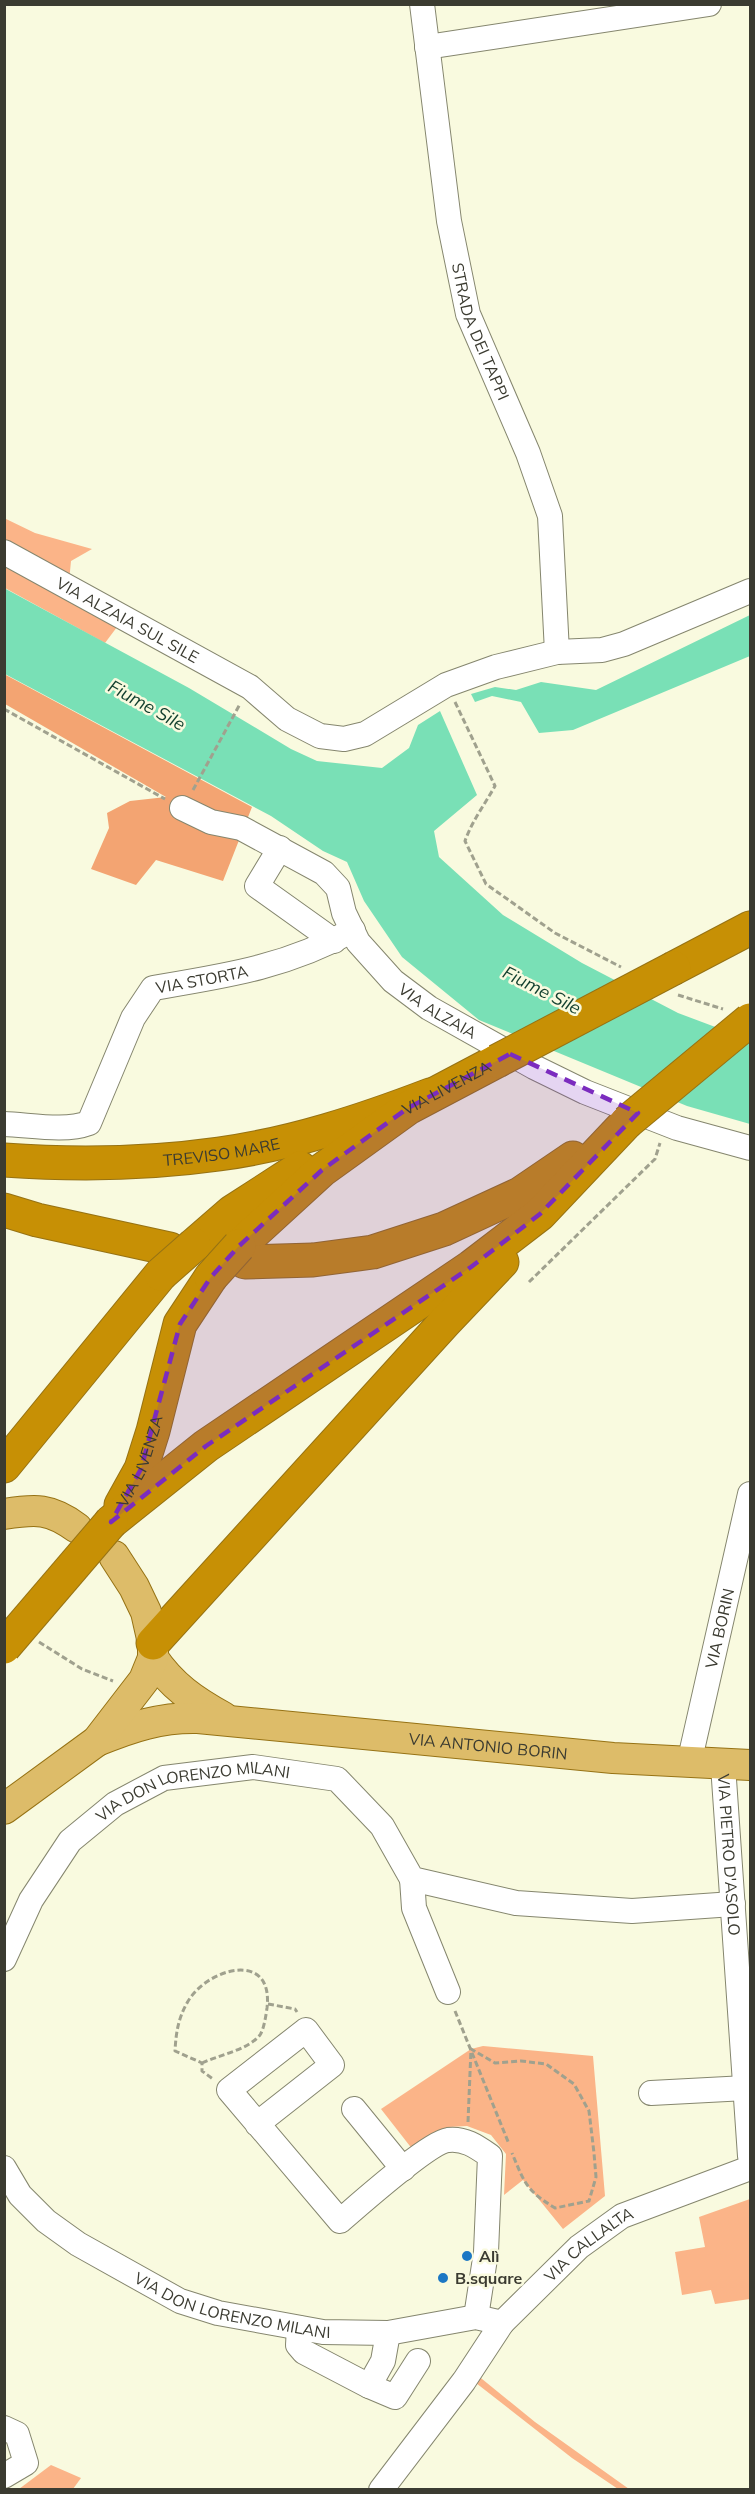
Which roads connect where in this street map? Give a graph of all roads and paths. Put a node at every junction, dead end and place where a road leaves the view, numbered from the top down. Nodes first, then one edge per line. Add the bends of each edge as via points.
1 (422, 4) edge
2 (709, 4) edge
3 (427, 47) junction
4 (4, 552) edge
5 (750, 591) edge
6 (557, 652) junction
7 (446, 685) junction
8 (247, 692) junction
9 (4, 709) edge
10 (186, 802) junction
11 (280, 848) junction
12 (750, 928) edge
13 (343, 936) junction
14 (629, 972) dead end
15 (677, 995) dead end
16 (740, 1016) edge
17 (430, 1095) junction
18 (393, 1109) junction
19 (627, 1122) junction
20 (4, 1124) edge
21 (667, 1124) junction
22 (750, 1148) edge
23 (4, 1161) edge
24 (4, 1210) edge
25 (540, 1214) junction
26 (242, 1254) junction
27 (175, 1256) junction
28 (530, 1282) dead end
29 (4, 1466) edge
30 (750, 1494) edge
31 (4, 1514) edge
32 (111, 1522) junction
33 (77, 1528) dead end
34 (114, 1556) dead end
35 (19, 1643) edge
36 (153, 1651) junction
37 (137, 1690) junction
38 (225, 1719) junction
39 (97, 1741) junction
40 (689, 1763) junction
41 (737, 1765) edge
42 (4, 1809) edge
43 (412, 1879) junction
44 (733, 1904) junction
45 (4, 1959) edge
46 (448, 1992) joint
47 (268, 2004) junction
48 (306, 2030) junction
49 (471, 2049) junction
50 (202, 2063) junction
51 (746, 2088) junction
52 (229, 2090) junction
53 (651, 2093) dead end
54 (354, 2109) dead end
55 (257, 2124) junction
56 (464, 2141) junction
57 (750, 2156) edge
58 (4, 2168) edge
59 (750, 2168) edge
60 (403, 2169) junction
61 (476, 2317) junction
62 (502, 2323) junction
63 (298, 2328) junction
64 (388, 2333) junction
65 (418, 2361) dead end
66 (369, 2386) junction
67 (4, 2428) edge
68 (4, 2476) edge
69 (381, 2490) edge

1 - 3 street, STRADA DEI TAPPI
2 - 3 street
3 - 6 street, STRADA DEI TAPPI via 449,221 468,314 528,453 550,516
4 - 8 street, VIA ALZAIA SUL SILE
5 - 6 street via 624,644 602,650
6 - 7 street via 496,667
7 - 8 street via 365,734 344,740 320,736
7 - 14 path via 495,786 465,841 486,884 555,933
8 - 10 path
9 - 10 path
10 - 11 street, VIA ALZAIA via 212,822 241,828
11 - 13 street, VIA ALZAIA via 324,873 338,888 344,913
11 - 13 street via 257,886
12 - 17 highway, VIA LIVENZA, bridge
13 - 20 street, VIA STORTA via 310,952 244,973 153,988 133,1018 89,1123
13 - 21 street, VIA ALZAIA via 358,942 393,981 429,1008 585,1092
15 - 16 path
16 - 19 highway, VIA LIVENZA, bridge
17 - 18 highway, TREVISO MARE
17 - 26 highway, VIA LIVENZA via 322,1170
18 - 23 highway, TREVISO MARE via 321,1132 220,1154 133,1163
18 - 27 highway via 232,1212
19 - 25 highway, VIA LIVENZA
19 - 26 highway via 519,1194 444,1229 373,1252 313,1260
21 - 22 street, VIA ALZAIA
21 - 28 path via 655,1159
24 - 27 highway
25 - 32 highway, VIA LIVENZA via 471,1267 206,1446
25 - 36 highway via 532,1231 445,1322
26 - 32 highway, VIA LIVENZA, bridge via 211,1277 180,1324 141,1469
27 - 29 highway
30 - 40 street, VIA BORIN
31 - 33 main road via 35,1509 62,1517
32 - 35 highway, bridge
34 - 36 main road via 146,1612
35 - 37 path
36 - 37 main road
36 - 38 main road, VIA ANTONIO BORIN via 164,1675 179,1690
37 - 39 main road
38 - 39 main road, VIA ANTONIO BORIN via 175,1717 151,1721
38 - 40 main road, VIA ANTONIO BORIN
39 - 42 main road
40 - 41 main road, VIA ANTONIO BORIN
41 - 44 street, VIA PIETRO D'ASOLO
43 - 44 street via 516,1903 632,1911
43 - 45 street, VIA DON LORENZO MILANI via 382,1826 337,1779 253,1767 164,1778 115,1804 70,1841 31,1900
43 - 46 street, VIA DON LORENZO MILANI via 414,1908
44 - 51 street, VIA PIETRO D'ASOLO
46 - 49 path
47 - 48 path via 295,2009
47 - 50 path via 260,2034 238,2050
47 - 50 path via 265,1982 250,1971 236,1969 203,1985 188,2001 177,2025 175,2051
48 - 52 street
48 - 55 street via 332,2065
49 - 49 path via 523,2180 534,2195 555,2208 589,2201 597,2177 589,2111 574,2084 546,2064 495,2063
49 - 56 path
50 - 52 path via 202,2071
51 - 53 street
51 - 57 street, VIA PIETRO D'ASOLO
52 - 55 street
54 - 60 street
55 - 60 street via 340,2221
56 - 60 street via 447,2140
56 - 61 street via 490,2156 486,2252
58 - 63 street, VIA DON LORENZO MILANI via 20,2195 46,2221 78,2244 180,2301 218,2313
59 - 62 street, VIA CALLALTA via 622,2216 579,2247
61 - 62 street, VIA DON LORENZO MILANI
61 - 64 street, VIA DON LORENZO MILANI
62 - 69 street, VIA CALLALTA via 464,2381
63 - 64 street, VIA DON LORENZO MILANI
63 - 66 street via 298,2345 304,2352
64 - 66 street via 383,2361
65 - 66 street via 395,2397
67 - 68 street via 17,2434 26,2463

